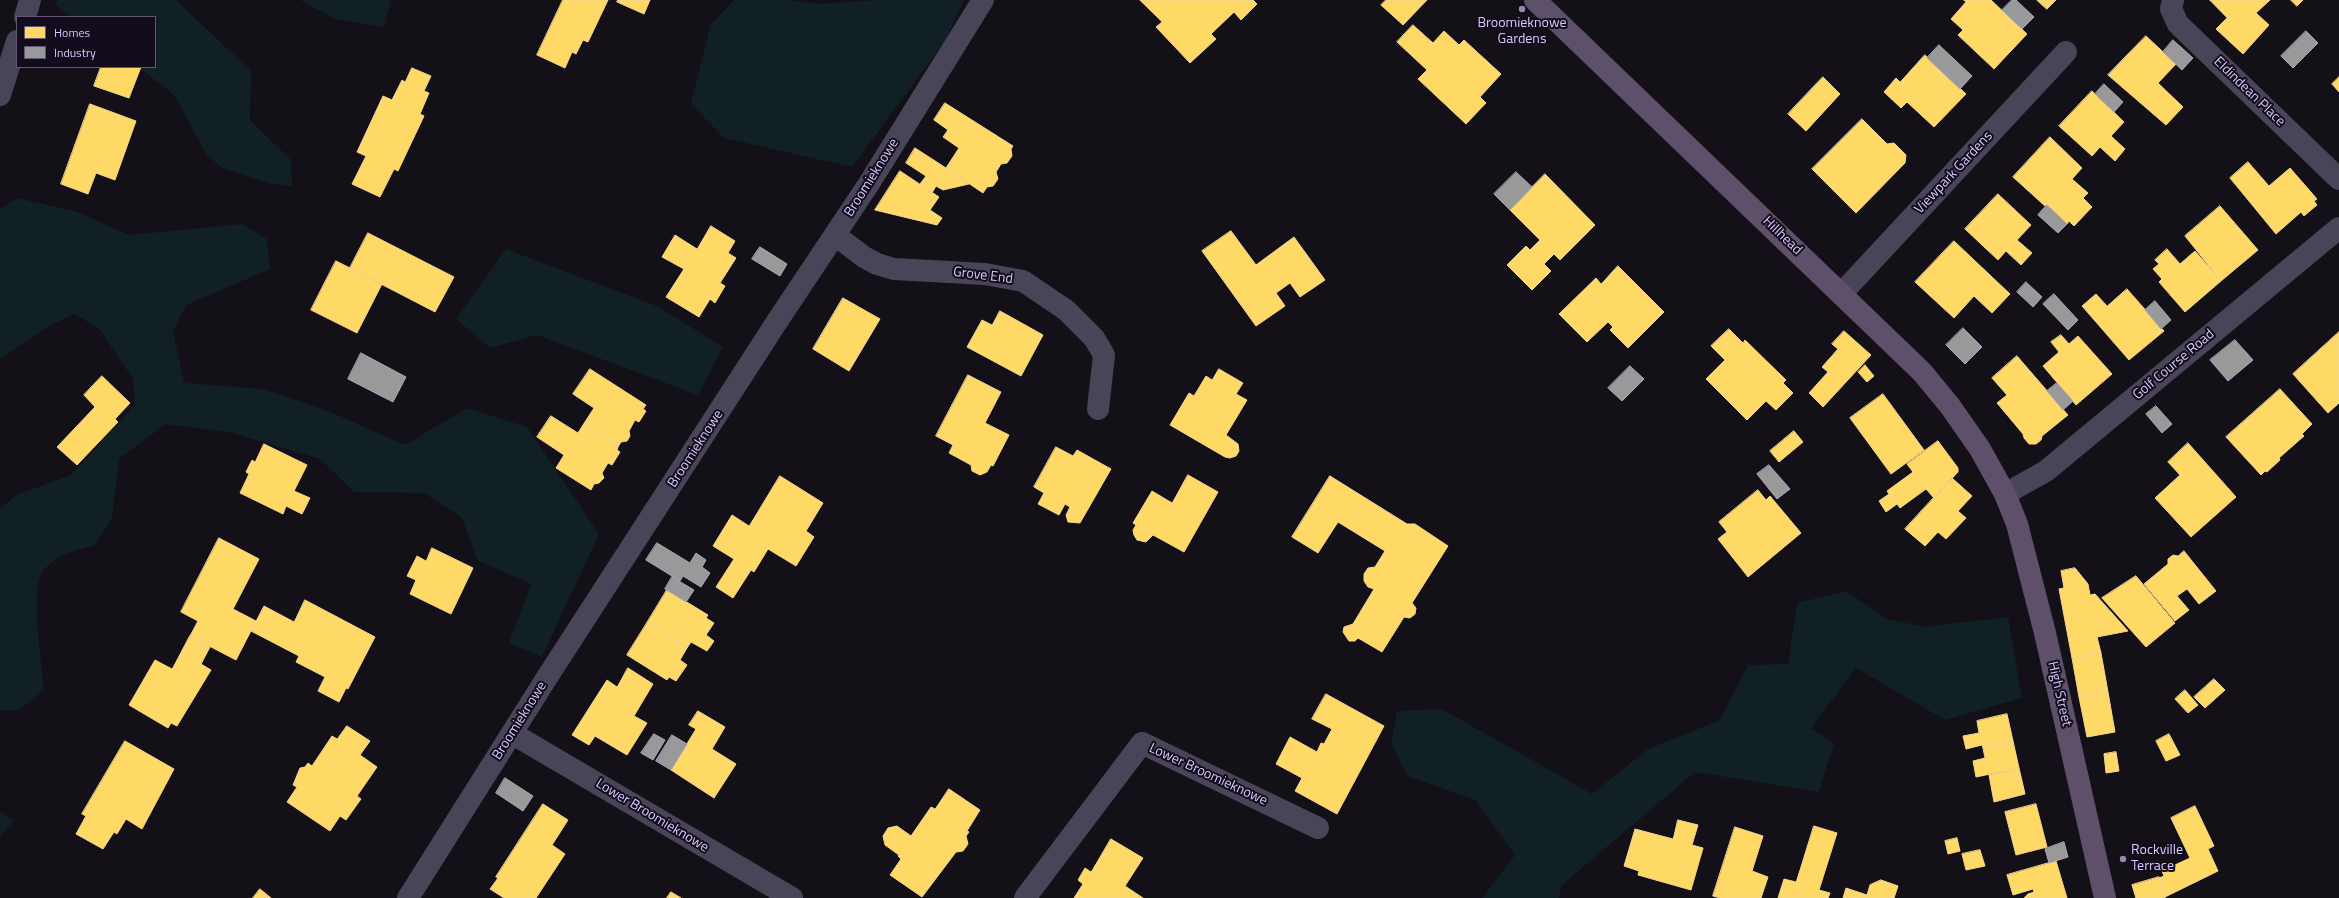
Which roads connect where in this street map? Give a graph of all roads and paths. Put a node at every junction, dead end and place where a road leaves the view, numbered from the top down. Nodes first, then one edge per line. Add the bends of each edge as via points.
1 (30, 0) edge
2 (983, 0) edge
3 (1535, 0) edge
4 (2173, 0) edge
5 (25, 16) edge
6 (16, 44) edge
7 (2066, 52) dead end
8 (0, 95) edge
9 (2339, 178) edge
10 (2339, 228) edge
11 (835, 235) junction
12 (1842, 293) junction
13 (1098, 409) dead end
14 (2005, 494) junction
15 (513, 734) junction
16 (1318, 828) dead end
17 (408, 898) edge
18 (792, 898) edge
19 (1025, 898) edge
20 (2106, 898) edge

1 - 5 street
2 - 11 street, Broomieknowe
3 - 12 main road, Hillhead
4 - 9 street, Eldindean Place via 2171,9 2178,24
6 - 8 street
7 - 12 street, Viewpark Gardens
10 - 14 street, Golf Course Road via 2046,471
11 - 13 street, Grove End via 864,257 894,269 985,274 1023,281 1066,310 1094,338 1101,349 1104,355
11 - 15 street, Broomieknowe
12 - 14 main road, Hillhead via 1922,372 1980,449
14 - 20 main road, High Street via 2027,557
15 - 17 street, Broomieknowe
15 - 18 street, Lower Broomieknowe
16 - 19 street, Lower Broomieknowe via 1142,743

